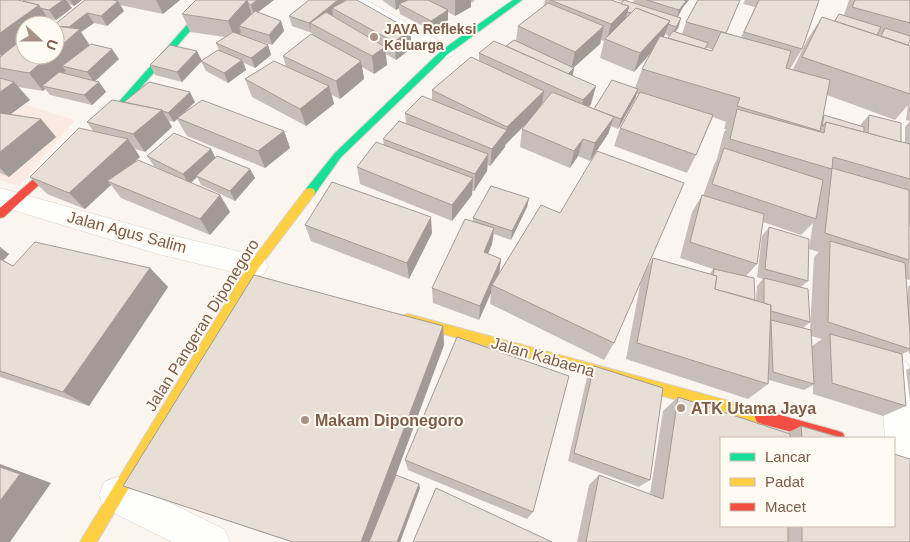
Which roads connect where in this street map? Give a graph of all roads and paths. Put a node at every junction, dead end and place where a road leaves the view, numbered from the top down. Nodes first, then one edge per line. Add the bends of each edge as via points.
1 (213, 0) edge
2 (353, 0) edge
3 (518, 0) edge
4 (445, 52) junction
5 (85, 140) edge
6 (71, 152) edge
7 (5, 204) edge
8 (254, 272) junction
9 (401, 317) edge
10 (894, 350) edge
11 (834, 437) edge
12 (902, 456) edge
13 (117, 495) junction
14 (88, 542) edge
15 (211, 542) edge

1 - 5 street via 120,106
2 - 4 street
3 - 4 street, Jalan Pangeran Diponegoro
4 - 8 street, Jalan Pangeran Diponegoro via 338,155
6 - 7 street
7 - 8 street, Jalan Agus Salim via 158,243
8 - 13 street, Jalan Pangeran Diponegoro
9 - 11 street, Jalan Kabaena
10 - 12 street
13 - 14 street, Jalan Pangeran Diponegoro
13 - 15 street

